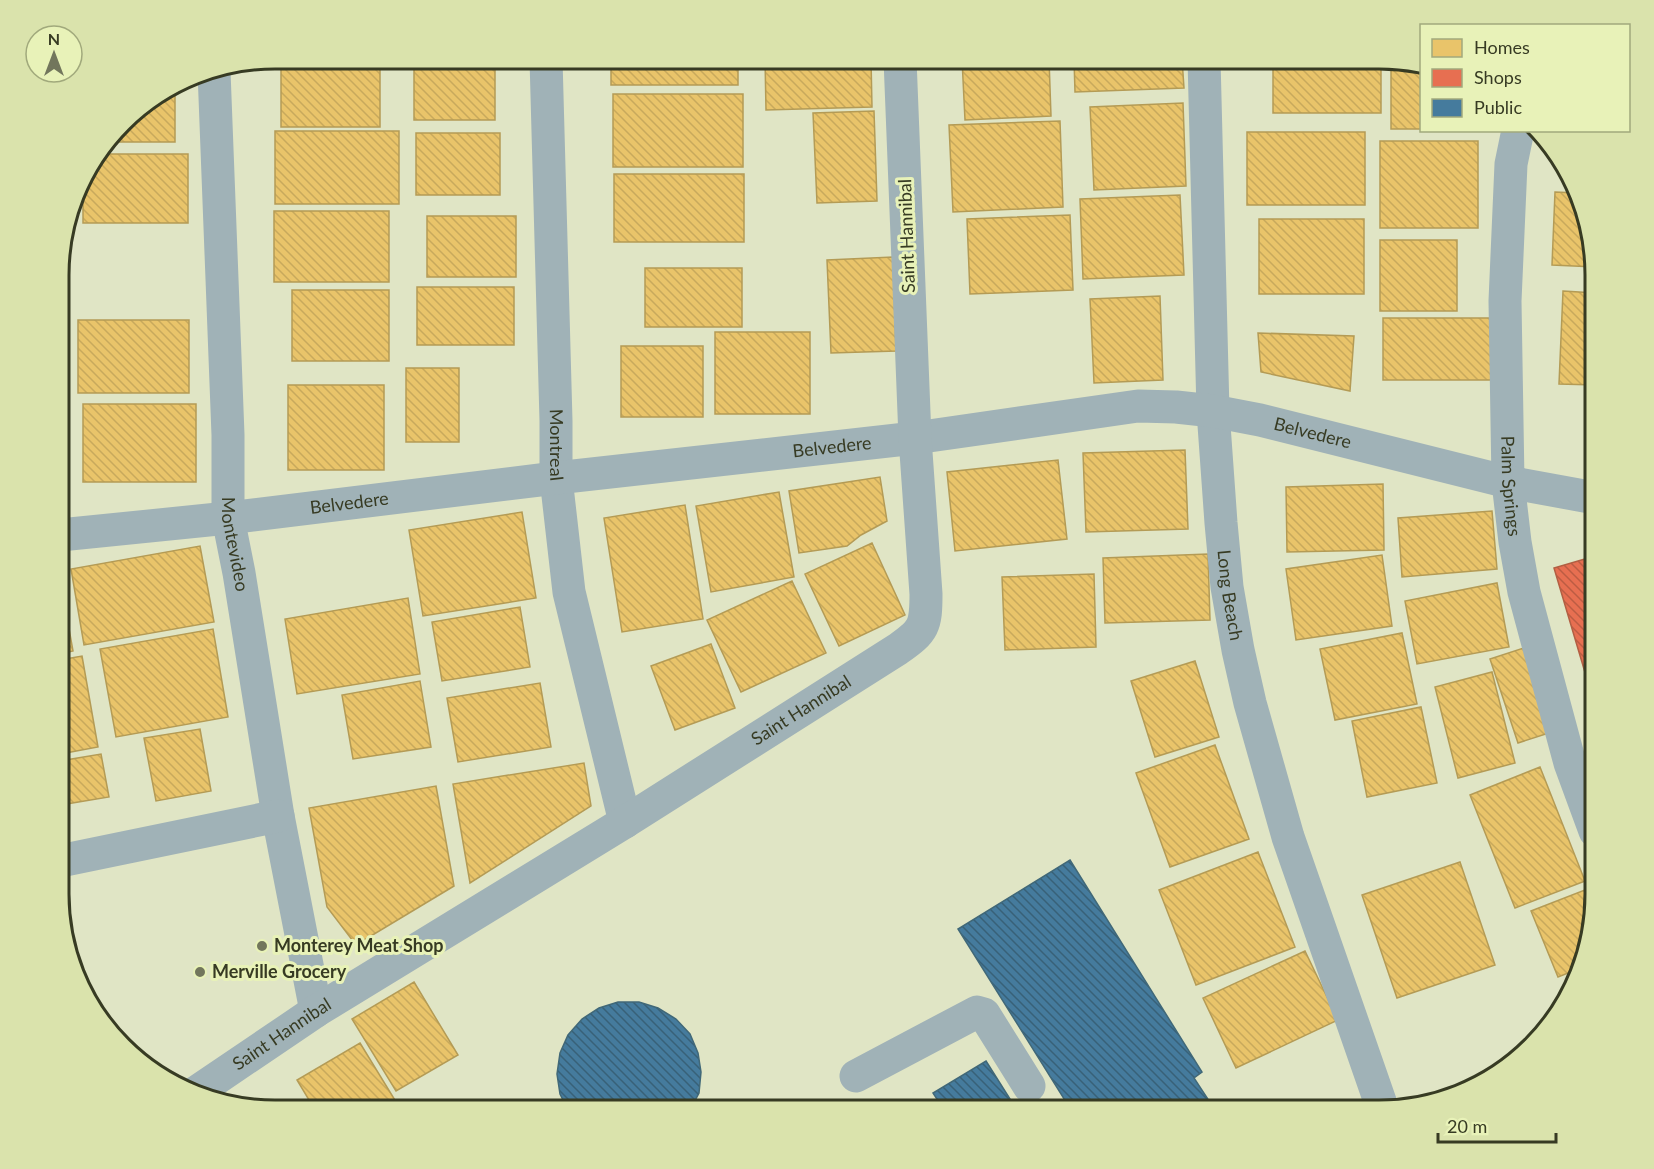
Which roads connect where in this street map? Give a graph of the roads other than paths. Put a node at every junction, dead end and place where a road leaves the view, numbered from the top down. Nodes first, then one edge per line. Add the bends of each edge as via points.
1 (546, 69) edge
2 (900, 69) edge
3 (1204, 69) edge
4 (214, 79) edge
5 (1518, 132) edge
6 (1213, 411) junction
7 (915, 438) junction
8 (556, 478) junction
9 (1508, 482) junction
10 (1585, 496) edge
11 (228, 518) junction
12 (69, 534) edge
13 (1585, 804) edge
14 (278, 816) junction
15 (625, 822) junction
16 (69, 859) edge
17 (316, 1011) junction
18 (856, 1076) dead end
19 (1029, 1086) dead end
20 (204, 1087) edge
21 (1380, 1100) edge

1 - 8 street, Montreal
2 - 7 street, Saint Hannibal
3 - 6 street, Long Beach
4 - 11 street, Montevideo
5 - 9 street, Palm Springs via 1511,164 1505,301
6 - 7 street, Belvedere via 1138,406
6 - 9 street, Belvedere
6 - 21 street, Long Beach via 1227,587 1238,650 1288,837
7 - 8 street, Belvedere
7 - 15 street, Saint Hannibal via 926,594 923,627 898,649
8 - 11 street, Belvedere
8 - 15 street, Montreal via 569,592
9 - 10 street, Belvedere
9 - 13 street, Palm Springs via 1524,592 1570,763
11 - 12 street, Belvedere
11 - 14 street, Montevideo
14 - 16 street
14 - 17 street, Montevideo
15 - 17 street, Saint Hannibal
17 - 20 street, Saint Hannibal
18 - 19 street via 977,1012 984,1014

